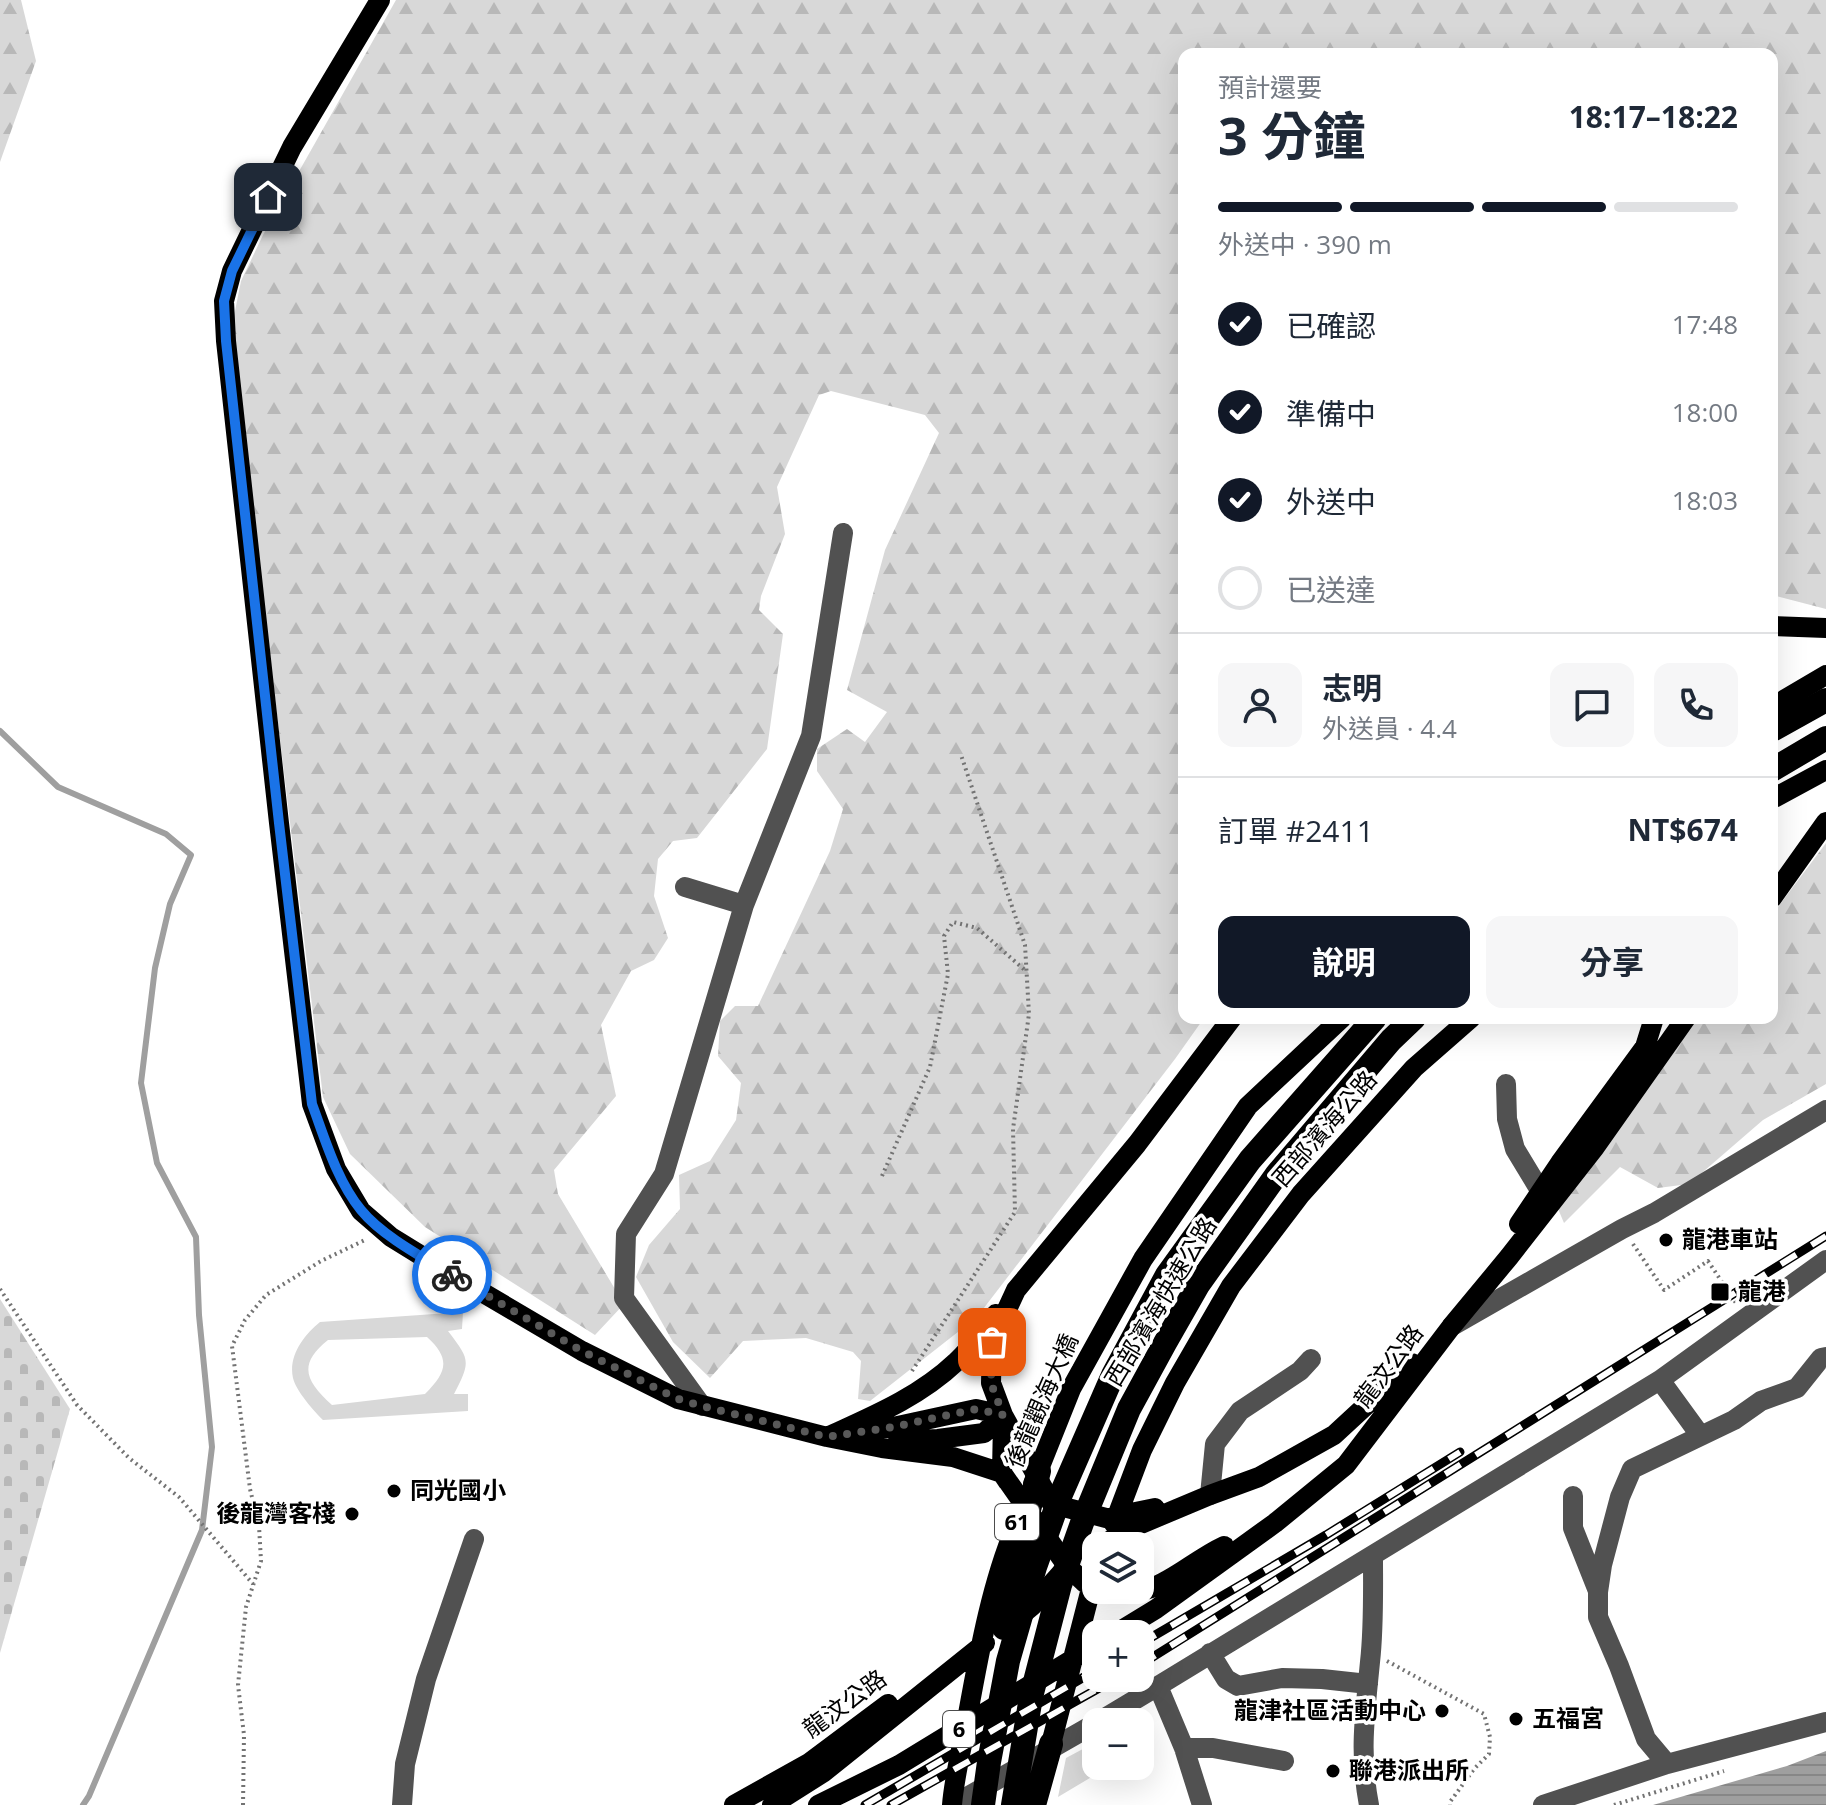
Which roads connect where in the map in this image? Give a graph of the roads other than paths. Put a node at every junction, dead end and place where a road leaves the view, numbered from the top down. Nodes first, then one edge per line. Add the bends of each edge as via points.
1 (380, 0) edge
2 (843, 533) dead end
3 (1778, 626) edge
4 (1826, 628) edge
5 (1826, 675) edge
6 (1826, 700) edge
7 (1778, 703) edge
8 (1778, 727) edge
9 (1826, 738) edge
10 (1778, 766) edge
11 (1826, 770) edge
12 (1778, 796) edge
13 (1826, 822) edge
14 (685, 887) dead end
15 (1778, 890) edge
16 (744, 905) junction
17 (1227, 1024) edge
18 (1336, 1024) edge
19 (1370, 1024) edge
20 (1408, 1024) edge
21 (1464, 1024) edge
22 (1652, 1024) edge
23 (1682, 1024) edge
24 (1506, 1084) dead end
25 (1826, 1110) edge
26 (1826, 1123) edge
27 (1798, 1127) junction
28 (1541, 1192) junction
29 (1826, 1260) edge
30 (1016, 1290) junction
31 (1451, 1327) junction
32 (1826, 1357) edge
33 (1311, 1359) dead end
34 (1660, 1380) junction
35 (702, 1406) junction
36 (1003, 1415) junction
37 (1700, 1435) junction
38 (827, 1437) junction
39 (1039, 1471) junction
40 (1002, 1473) junction
41 (1210, 1495) junction
42 (1573, 1496) dead end
43 (1052, 1504) junction
44 (1275, 1523) junction
45 (1107, 1532) edge
46 (1124, 1532) edge
47 (474, 1539) dead end
48 (1373, 1556) junction
49 (1082, 1558) edge
50 (1067, 1566) junction
51 (1082, 1580) edge
52 (1154, 1588) edge
53 (1598, 1592) junction
54 (1087, 1604) edge
55 (1138, 1620) edge
56 (1210, 1653) junction
57 (1082, 1654) edge
58 (955, 1655) junction
59 (1368, 1684) junction
60 (1158, 1686) junction
61 (1121, 1708) edge
62 (1826, 1722) edge
63 (1082, 1731) edge
64 (1051, 1744) junction
65 (1184, 1748) junction
66 (1284, 1761) dead end
67 (989, 1762) junction
68 (1667, 1764) junction
69 (402, 1805) edge
70 (734, 1805) edge
71 (772, 1805) edge
72 (818, 1805) edge
73 (953, 1805) edge
74 (983, 1805) edge
75 (1013, 1805) edge
76 (1034, 1805) edge
77 (1044, 1805) edge
78 (1202, 1805) edge
79 (1369, 1805) edge
80 (1543, 1805) edge

1 - 35 main road via 292,147 232,271 224,301 312,1104 336,1169 361,1211 391,1237 582,1351
2 - 16 street via 811,736
3 - 4 main road
5 - 7 main road
6 - 8 highway
9 - 10 highway
11 - 12 main road
13 - 15 main road
14 - 16 street
16 - 35 street via 664,1174 626,1234 624,1298
17 - 30 main road
18 - 39 main road, 後龍觀海大橋 / 61 via 1248,1106 1143,1259 1071,1389
19 - 67 highway, 西部濱海快速公路 / 61 via 1250,1160 1167,1275 1113,1375 1035,1567 1008,1661
20 - 75 highway, 西部濱海快速公路 / 61 via 1277,1174 1198,1285 1129,1409 1073,1548 1050,1622
21 - 45 main road, 西部濱海公路 via 1414,1068 1301,1194 1231,1286 1175,1383
22 - 28 main road via 1645,1047
23 - 31 main road via 1595,1147
24 - 28 street via 1515,1149
25 - 27 street
26 - 27 street
27 - 31 street
28 - 31 main road
29 - 34 street
30 - 36 main road via 992,1342 991,1383
30 - 38 main road via 958,1361 930,1384
31 - 41 main road, 龍汶公路 via 1334,1435 1259,1477
31 - 44 main road, 龍汶公路 via 1346,1465
32 - 37 street via 1797,1388
33 - 41 street via 1240,1411 1215,1444
34 - 37 street
34 - 48 street
35 - 38 main road
36 - 38 main road via 976,1409
36 - 40 main road
36 - 43 main road
37 - 53 street via 1632,1469 1620,1497
38 - 40 main road via 953,1457
39 - 67 highway via 1014,1568
39 - 73 main road, 後龍觀海大橋 / 61 via 1005,1551 970,1700
40 - 50 main road
40 - 58 main road via 1038,1537 1041,1560 1027,1586
41 - 43 main road via 1106,1518
41 - 46 main road, 龍汶公路
42 - 53 street via 1573,1528
43 - 50 main road
44 - 52 main road via 1212,1552
44 - 55 main road, 龍汶公路
47 - 69 street via 426,1679 405,1764
48 - 56 street
48 - 59 street
49 - 50 main road, 龍汶公路
50 - 51 main road
50 - 58 main road, 龍汶公路
50 - 71 main road via 1032,1606 824,1772
53 - 68 street via 1598,1617 1646,1739
54 - 64 main road
56 - 59 street via 1226,1679 1238,1686 1282,1678
56 - 60 street
57 - 72 main road, 6 via 899,1765
58 - 70 main road, 龍汶公路 via 809,1763
59 - 79 street via 1362,1758
60 - 61 street
60 - 65 street
62 - 68 street
63 - 73 street
64 - 76 highway
64 - 77 main road
65 - 66 street
65 - 78 street
67 - 74 highway, 西部濱海快速公路 / 61
68 - 80 street

